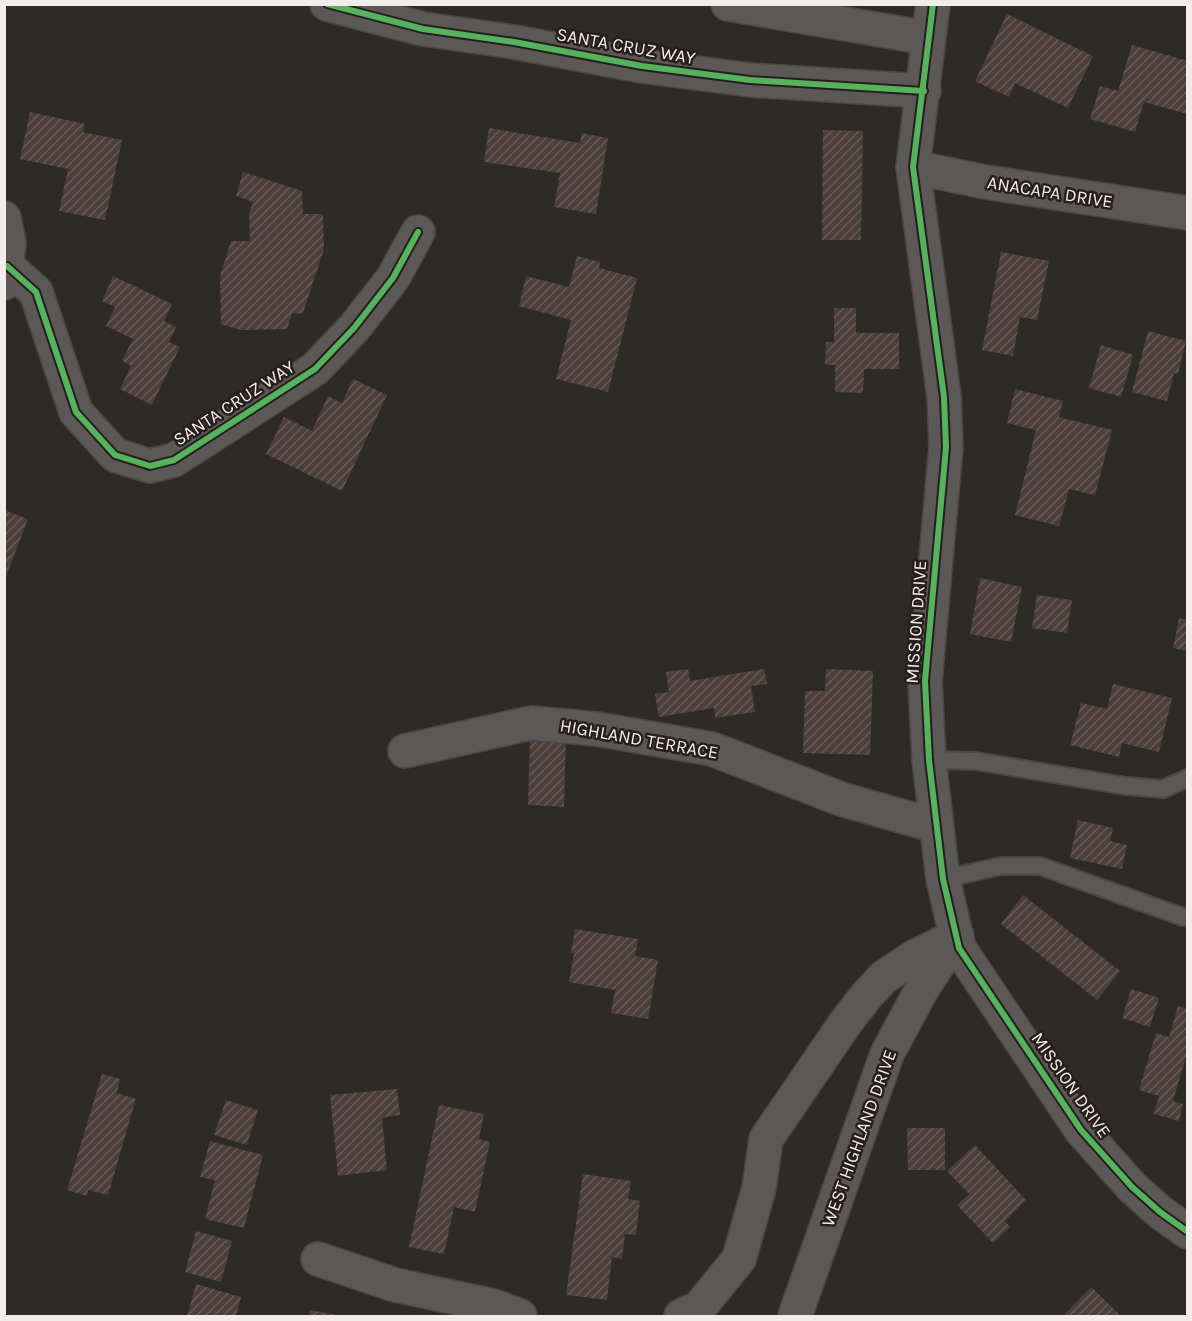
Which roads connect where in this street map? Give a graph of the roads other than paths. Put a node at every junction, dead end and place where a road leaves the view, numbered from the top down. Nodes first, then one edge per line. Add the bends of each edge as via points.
1 (327, 4) edge
2 (728, 4) edge
3 (933, 4) edge
4 (928, 38) junction
5 (924, 91) junction
6 (914, 167) junction
7 (1188, 213) edge
8 (4, 218) edge
9 (418, 232) dead end
10 (6, 274) edge
11 (405, 751) dead end
12 (929, 760) junction
13 (1188, 778) edge
14 (936, 826) junction
15 (943, 879) junction
16 (1183, 917) dead end
17 (957, 936) junction
18 (1188, 1232) edge
19 (318, 1259) dead end
20 (520, 1317) edge
21 (681, 1317) edge
22 (795, 1317) edge

1 - 5 street, SANTA CRUZ WAY via 423,29 642,66 762,81
2 - 4 street
3 - 4 street, MISSION DRIVE
4 - 5 street, MISSION DRIVE
5 - 6 street, MISSION DRIVE
6 - 7 street, ANACAPA DRIVE via 985,182
6 - 12 street, MISSION DRIVE via 944,397 946,447 925,681
8 - 10 street, SANTA CRUZ WAY via 9,243
9 - 10 street, SANTA CRUZ WAY via 393,278 315,369 174,460 150,466 115,455 76,412 36,292
11 - 14 street, HIGHLAND TERRACE via 531,723 597,729 712,748 841,799
12 - 13 lane via 976,760 1163,789
12 - 14 street, MISSION DRIVE
14 - 15 street, MISSION DRIVE
15 - 16 lane via 1001,866 1040,866
15 - 17 street, MISSION DRIVE
17 - 18 street, MISSION DRIVE via 959,948 1081,1130 1132,1187
17 - 21 street via 884,977 846,1022 766,1139 759,1188 739,1259 699,1308
17 - 22 street, WEST HIGHLAND DRIVE via 922,989 887,1054
19 - 20 street via 395,1285 494,1306

